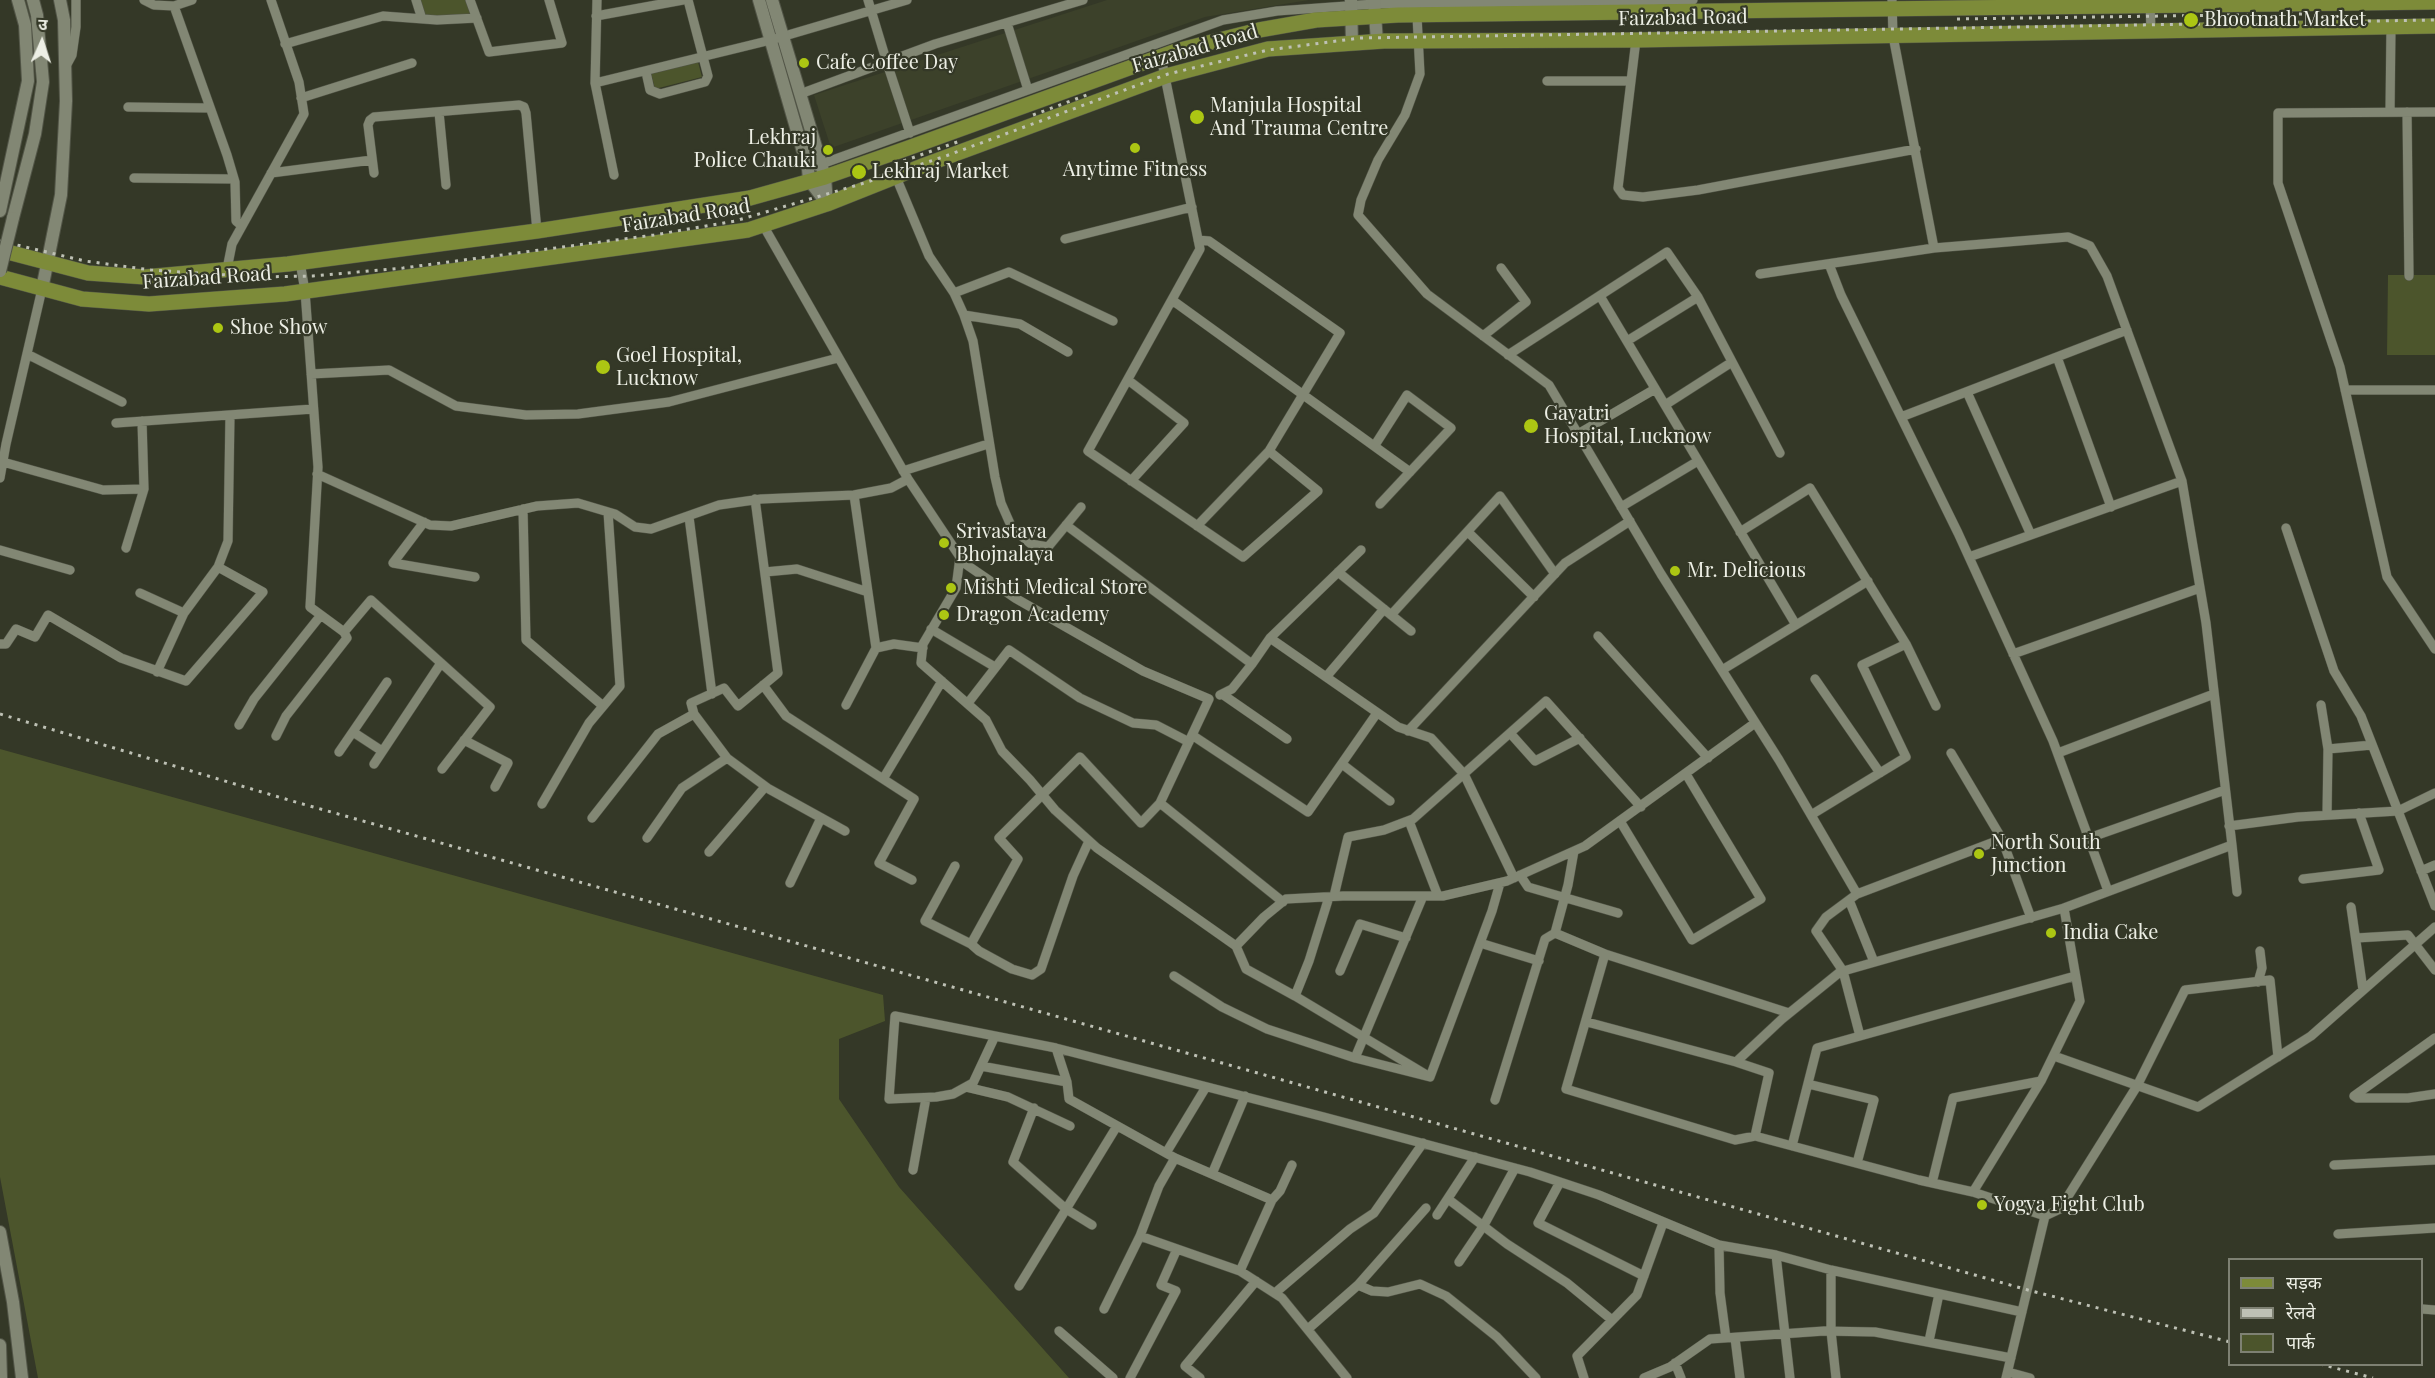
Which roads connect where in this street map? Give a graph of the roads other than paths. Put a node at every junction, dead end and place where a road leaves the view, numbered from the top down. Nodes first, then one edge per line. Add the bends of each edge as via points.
1 (18, 0) edge
2 (33, 0) edge
3 (60, 0) edge
4 (76, 0) edge
5 (144, 0) edge
6 (192, 0) edge
7 (271, 0) edge
8 (416, 0) edge
9 (470, 0) edge
10 (549, 0) edge
11 (597, 0) edge
12 (683, 0) edge
13 (688, 0) edge
14 (759, 0) edge
15 (772, 0) edge
16 (868, 0) edge
17 (907, 0) edge
18 (1083, 0) edge
19 (1275, 0) edge
20 (1693, 0) edge
21 (2150, 2) edge
22 (2435, 2) edge
23 (1671, 4) edge
24 (1892, 5) edge
25 (174, 6) junction
26 (1374, 7) edge
27 (1351, 8) edge
28 (871, 10) junction
29 (1277, 11) junction
30 (596, 16) junction
31 (1417, 16) junction
32 (477, 18) junction
33 (422, 19) junction
34 (1007, 22) junction
35 (2435, 26) edge
36 (2391, 27) junction
37 (2151, 31) junction
38 (1893, 36) junction
39 (777, 38) junction
40 (1636, 40) junction
41 (1418, 41) junction
42 (1377, 42) junction
43 (1352, 43) junction
44 (285, 44) junction
45 (704, 57) junction
46 (1161, 57) junction
47 (885, 58) junction
48 (411, 63) dead end
49 (65, 69) junction
50 (646, 72) junction
51 (1166, 76) junction
52 (1547, 81) dead end
53 (1631, 81) junction
54 (595, 83) junction
55 (1028, 90) junction
56 (800, 94) junction
57 (301, 98) junction
58 (128, 107) dead end
59 (210, 108) junction
60 (439, 112) junction
61 (2390, 112) junction
62 (2407, 112) junction
63 (2435, 112) edge
64 (910, 133) junction
65 (1916, 149) junction
66 (372, 160) junction
67 (823, 171) junction
68 (271, 173) junction
69 (374, 173) dead end
70 (614, 175) dead end
71 (808, 175) junction
72 (896, 177) junction
73 (134, 178) dead end
74 (234, 179) junction
75 (446, 185) dead end
76 (827, 204) junction
77 (1192, 207) junction
78 (0, 211) edge
79 (763, 225) junction
80 (242, 226) junction
81 (537, 231) junction
82 (1065, 239) dead end
83 (1198, 240) junction
84 (1934, 248) junction
85 (0, 250) edge
86 (300, 262) junction
87 (47, 263) junction
88 (1829, 264) junction
89 (1501, 268) dead end
90 (227, 269) junction
91 (0, 271) edge
92 (1760, 274) dead end
93 (2409, 276) dead end
94 (0, 277) edge
95 (42, 289) junction
96 (305, 291) junction
97 (954, 293) junction
98 (1600, 296) junction
99 (1698, 297) junction
100 (1172, 300) junction
101 (964, 315) junction
102 (1113, 321) dead end
103 (2127, 330) junction
104 (1483, 336) junction
105 (1627, 341) junction
106 (1068, 352) dead end
107 (27, 354) junction
108 (1508, 355) junction
109 (2056, 357) junction
110 (838, 358) junction
111 (1732, 362) junction
112 (311, 374) junction
113 (1128, 380) junction
114 (1655, 388) junction
115 (2345, 390) junction
116 (2435, 390) edge
117 (1967, 392) junction
118 (1302, 396) junction
119 (122, 402) dead end
120 (1665, 405) junction
121 (314, 409) junction
122 (230, 415) junction
123 (1901, 417) junction
124 (142, 421) junction
125 (116, 423) dead end
126 (1578, 434) junction
127 (988, 444) junction
128 (1375, 445) junction
129 (1269, 452) junction
130 (1780, 453) dead end
131 (1698, 461) junction
132 (3, 462) junction
133 (1410, 472) junction
134 (317, 474) junction
135 (906, 475) junction
136 (0, 478) edge
137 (1131, 481) junction
138 (2182, 481) junction
139 (144, 489) junction
140 (854, 495) junction
141 (755, 499) junction
142 (1380, 504) dead end
143 (1082, 507) dead end
144 (1621, 507) junction
145 (2111, 507) junction
146 (523, 509) junction
147 (608, 512) junction
148 (689, 517) junction
149 (1630, 521) junction
150 (424, 522) junction
151 (1066, 525) junction
152 (1197, 526) junction
153 (2286, 528) dead end
154 (1467, 532) junction
155 (1740, 532) junction
156 (2031, 535) junction
157 (126, 548) dead end
158 (0, 549) edge
159 (1361, 550) dead end
160 (960, 557) junction
161 (1969, 557) junction
162 (218, 567) junction
163 (70, 570) dead end
164 (765, 572) junction
165 (1338, 572) junction
166 (1555, 574) junction
167 (475, 577) dead end
168 (1868, 581) junction
169 (2200, 588) junction
170 (868, 592) junction
171 (140, 593) dead end
172 (1534, 597) junction
173 (1387, 612) junction
174 (184, 613) junction
175 (321, 615) junction
176 (1796, 626) junction
177 (931, 629) junction
178 (1411, 632) dead end
179 (344, 633) junction
180 (1598, 636) dead end
181 (1270, 638) junction
182 (0, 644) edge
183 (1906, 644) junction
184 (876, 648) junction
185 (922, 648) junction
186 (2435, 649) edge
187 (2013, 654) junction
188 (441, 663) junction
189 (1252, 664) junction
190 (995, 668) junction
191 (1722, 670) junction
192 (157, 672) junction
193 (1326, 677) junction
194 (1815, 679) dead end
195 (942, 681) junction
196 (387, 682) dead end
197 (763, 685) junction
198 (712, 694) junction
199 (1222, 694) junction
200 (2214, 694) junction
201 (1209, 699) junction
202 (968, 703) junction
203 (846, 705) dead end
204 (2321, 705) dead end
205 (603, 706) junction
206 (1936, 706) dead end
207 (1377, 713) junction
208 (694, 714) junction
209 (1755, 723) junction
210 (239, 725) dead end
211 (1408, 731) junction
212 (353, 732) junction
213 (1510, 733) junction
214 (276, 736) dead end
215 (1580, 738) junction
216 (1191, 739) junction
217 (1287, 739) dead end
218 (464, 740) junction
219 (2372, 746) junction
220 (2328, 748) junction
221 (382, 751) junction
222 (339, 752) dead end
223 (1951, 753) dead end
224 (2058, 753) junction
225 (727, 758) junction
226 (1708, 758) junction
227 (374, 764) dead end
228 (1342, 764) junction
229 (442, 769) dead end
230 (1880, 773) junction
231 (1464, 774) junction
232 (1686, 774) junction
233 (883, 779) junction
234 (495, 787) dead end
235 (765, 787) junction
236 (2225, 790) junction
237 (2435, 793) edge
238 (1042, 794) junction
239 (1390, 801) dead end
240 (1160, 803) junction
241 (542, 804) dead end
242 (1641, 807) junction
243 (2398, 811) junction
244 (2359, 813) junction
245 (1811, 815) junction
246 (2327, 815) junction
247 (592, 818) dead end
248 (821, 818) junction
249 (1409, 821) junction
250 (1620, 821) junction
251 (2229, 826) junction
252 (845, 831) dead end
253 (647, 838) dead end
254 (2089, 838) junction
255 (2002, 839) junction
256 (1089, 841) junction
257 (2232, 845) junction
258 (1574, 851) junction
259 (708, 852) dead end
260 (955, 866) dead end
261 (2435, 866) edge
262 (2421, 871) junction
263 (1517, 877) junction
264 (2302, 879) dead end
265 (912, 880) dead end
266 (790, 883) dead end
267 (1500, 883) junction
268 (2108, 891) junction
269 (2236, 892) dead end
270 (1331, 896) junction
271 (1424, 896) junction
272 (1438, 896) junction
273 (1853, 897) junction
274 (1564, 899) junction
275 (1283, 902) junction
276 (2435, 906) edge
277 (2064, 908) junction
278 (2351, 908) dead end
279 (1618, 913) dead end
280 (2031, 918) junction
281 (2435, 927) edge
282 (1555, 933) junction
283 (1406, 938) junction
284 (2356, 938) junction
285 (1480, 943) junction
286 (971, 944) junction
287 (2416, 944) junction
288 (1236, 946) junction
289 (2260, 951) dead end
290 (1605, 954) junction
291 (1539, 961) junction
292 (1874, 962) junction
293 (2435, 970) edge
294 (1340, 971) dead end
295 (1844, 971) junction
296 (1174, 976) dead end
297 (2076, 976) junction
298 (2258, 982) junction
299 (2363, 990) junction
300 (1295, 996) junction
301 (1789, 1013) junction
302 (1587, 1022) junction
303 (995, 1036) junction
304 (1860, 1036) junction
305 (1364, 1037) junction
306 (2435, 1038) edge
307 (1056, 1048) junction
308 (2054, 1056) junction
309 (2278, 1057) junction
310 (1354, 1058) junction
311 (1736, 1062) junction
312 (981, 1066) junction
313 (1430, 1077) junction
314 (2041, 1081) junction
315 (1067, 1082) junction
316 (1808, 1084) junction
317 (2137, 1086) junction
318 (966, 1087) junction
319 (1206, 1087) junction
320 (2435, 1094) edge
321 (1245, 1096) junction
322 (926, 1098) junction
323 (1495, 1100) dead end
324 (1034, 1108) junction
325 (1070, 1126) dead end
326 (1117, 1126) junction
327 (1755, 1136) junction
328 (1423, 1143) junction
329 (1792, 1146) junction
330 (1170, 1156) junction
331 (1475, 1157) junction
332 (2435, 1160) edge
333 (1857, 1164) junction
334 (1292, 1165) dead end
335 (2334, 1165) dead end
336 (1515, 1168) junction
337 (913, 1170) dead end
338 (1212, 1174) junction
339 (1560, 1182) junction
340 (1932, 1183) junction
341 (1974, 1192) junction
342 (1448, 1199) junction
343 (1272, 1200) junction
344 (1426, 1208) dead end
345 (1066, 1209) junction
346 (1437, 1215) dead end
347 (2045, 1216) junction
348 (1662, 1223) junction
349 (1092, 1224) dead end
350 (1484, 1225) junction
351 (2435, 1228) edge
352 (0, 1232) edge
353 (2338, 1234) dead end
354 (1140, 1236) junction
355 (1719, 1245) junction
356 (1177, 1249) junction
357 (1776, 1255) junction
358 (1458, 1262) dead end
359 (1831, 1270) junction
360 (1240, 1271) junction
361 (1644, 1276) junction
362 (1256, 1281) junction
363 (1358, 1285) junction
364 (1019, 1286) dead end
365 (1275, 1293) junction
366 (1939, 1294) junction
367 (1104, 1309) dead end
368 (2022, 1312) junction
369 (1612, 1320) junction
370 (1308, 1329) junction
371 (1059, 1331) dead end
372 (1831, 1331) junction
373 (1785, 1334) junction
374 (1730, 1338) junction
375 (1929, 1341) junction
376 (0, 1345) edge
377 (2011, 1358) junction
378 (1675, 1363) junction
379 (2007, 1375) edge
380 (1, 1378) edge
381 (22, 1378) edge
382 (1113, 1378) edge
383 (1130, 1378) edge
384 (1200, 1378) edge
385 (1347, 1378) edge
386 (1536, 1378) edge
387 (1584, 1378) edge
388 (1644, 1378) edge
389 (1681, 1378) edge
390 (1740, 1378) edge
391 (1790, 1378) edge
392 (1836, 1378) edge
393 (2026, 1378) edge

1 - 78 street via 25,25 28,81
2 - 91 street, bridge via 43,82 35,134
3 - 49 street
4 - 49 street via 72,55
5 - 25 street
6 - 25 street
7 - 44 street
8 - 33 street
9 - 32 street
10 - 32 street via 562,43 489,52
11 - 30 street
12 - 30 street
13 - 45 street
14 - 39 street
15 - 39 street
16 - 28 street
17 - 28 street
18 - 34 street
19 - 29 street
20 - 23 street
21 - 22 main road, Faizabad Road
21 - 24 main road, Faizabad Road
21 - 37 street
23 - 24 main road, Faizabad Road
23 - 26 street
23 - 31 main road, Faizabad Road
24 - 38 street
25 - 59 street
26 - 27 main road, Faizabad Road
26 - 31 main road, Faizabad Road
26 - 42 street
27 - 29 street
27 - 43 street
27 - 46 main road, Faizabad Road
28 - 39 street
28 - 47 street
29 - 55 street via 1223,20
30 - 54 street
31 - 41 street
32 - 33 street
33 - 44 street via 383,16
34 - 47 street
34 - 55 street
35 - 36 main road, Faizabad Road
36 - 37 main road, Faizabad Road
36 - 61 street
37 - 38 main road, Faizabad Road
38 - 40 main road, Faizabad Road
38 - 65 street
39 - 45 street
39 - 56 street
39 - 71 street
40 - 41 main road, Faizabad Road
40 - 53 street
41 - 42 main road, Faizabad Road
41 - 104 street via 1420,74 1405,115 1378,160 1358,215 1428,294
42 - 43 main road, Faizabad Road
43 - 51 main road, Faizabad Road via 1268,49
44 - 57 street
45 - 50 street
45 - 50 street via 708,76 705,82 660,94 650,90
46 - 51 street
46 - 67 main road, Faizabad Road
47 - 56 street
47 - 64 street
48 - 57 street
49 - 87 street via 61,195
50 - 54 street
51 - 72 main road, Faizabad Road
51 - 77 street
52 - 53 street
53 - 65 street via 1618,188 1623,195 1643,197 1698,190
54 - 70 street
55 - 64 street
56 - 67 street
57 - 68 street via 304,114
58 - 59 street
59 - 74 street
60 - 66 street via 374,117 370,120
60 - 75 street
60 - 81 street via 524,107
61 - 62 street
61 - 115 street via 2278,113 2278,183
62 - 63 street
62 - 93 street
64 - 67 street
65 - 84 street
66 - 68 street
66 - 69 street
67 - 71 main road, Faizabad Road
67 - 76 street
68 - 80 street
71 - 76 street
71 - 81 main road, Faizabad Road via 750,198
72 - 76 main road, Faizabad Road
72 - 97 street via 929,256
73 - 74 street
74 - 80 street via 236,221
76 - 79 main road, Faizabad Road
77 - 82 street
77 - 83 street
79 - 96 main road, Faizabad Road
79 - 110 street
80 - 90 street via 232,244
81 - 86 main road, Faizabad Road
83 - 100 street via 1200,249
83 - 118 street via 1209,241 1340,333
84 - 88 street
84 - 103 street via 2068,237 2090,246 2107,276
85 - 87 main road, Faizabad Road
86 - 90 main road, Faizabad Road
86 - 96 street
87 - 90 main road, Faizabad Road via 88,273 145,277
87 - 95 street
88 - 92 street
88 - 123 street
89 - 104 street via 1526,302
94 - 95 main road, Faizabad Road
95 - 96 main road, Faizabad Road via 82,299 149,304
95 - 107 street
96 - 112 street
97 - 101 street
97 - 102 street via 1009,272
98 - 99 street via 1667,252
98 - 105 street
98 - 108 street
99 - 105 street
99 - 111 street
100 - 113 street
100 - 118 street
101 - 106 street via 1020,324
101 - 127 street via 973,341
103 - 109 street
103 - 138 street
104 - 108 street
105 - 114 street
107 - 119 street
107 - 132 street
108 - 126 street via 1549,386
109 - 117 street
109 - 145 street
110 - 112 street via 669,402 578,414 526,415 456,406 389,370
110 - 135 street
111 - 120 street
111 - 130 street
112 - 121 street
113 - 137 street via 1088,451
113 - 137 street via 1184,423
114 - 120 street
114 - 126 street
115 - 116 street
115 - 186 street via 2387,577
117 - 123 street
117 - 156 street
118 - 128 street
118 - 129 street
120 - 131 street
121 - 122 street
121 - 134 street
122 - 124 street
122 - 162 street via 228,541
123 - 161 street
124 - 125 street
124 - 139 street
126 - 144 street
127 - 135 street
127 - 151 street via 1001,502 1012,528 1031,544 1048,547
128 - 133 street
128 - 133 street via 1407,395 1451,428
129 - 152 street
129 - 152 street via 1318,491 1243,557
131 - 144 street
131 - 155 street
132 - 136 street
132 - 139 street via 103,490
133 - 142 street
134 - 150 street
134 - 175 street via 310,607
135 - 140 street via 891,488
135 - 160 street
137 - 152 street
138 - 145 street
138 - 169 street
139 - 157 street
140 - 141 street
140 - 170 street
141 - 148 street via 719,505
141 - 164 street
143 - 151 street
144 - 149 street
145 - 156 street
146 - 147 street via 578,503
146 - 150 street via 450,526
146 - 205 street via 526,640
147 - 148 street via 651,530
147 - 205 street via 620,686
148 - 198 street
149 - 166 street via 1565,563
149 - 191 street
150 - 167 street via 393,563
151 - 189 street
153 - 219 street via 2334,671 2361,716
154 - 166 street via 1500,496
154 - 172 street
154 - 173 street
155 - 168 street via 1810,488
155 - 176 street
156 - 161 street
158 - 163 street
159 - 165 street
160 - 177 street via 956,588
160 - 201 street via 1015,598 1143,671
161 - 187 street
162 - 174 street
162 - 192 street via 263,592 186,681
164 - 170 street via 797,569
164 - 197 street via 778,673
165 - 173 street
165 - 181 street
166 - 172 street
168 - 176 street
168 - 183 street
169 - 187 street
169 - 200 street
170 - 184 street
171 - 174 street
172 - 211 street
173 - 178 street
173 - 193 street
174 - 192 street
175 - 179 street
175 - 210 street via 254,699
176 - 191 street
177 - 185 street
177 - 190 street
179 - 188 street via 372,600
179 - 214 street via 347,638 286,716
180 - 226 street
181 - 189 street
181 - 193 street
182 - 192 street via 6,644 16,629 35,637 48,615 121,658
183 - 206 street
183 - 230 street via 1863,665 1906,757
184 - 185 street via 894,644
184 - 203 street
185 - 195 street via 921,663
187 - 224 street
188 - 218 street via 490,706
188 - 221 street
189 - 199 street via 1232,689
190 - 202 street
190 - 216 street via 1009,650 1080,699 1133,723 1156,725
191 - 209 street
193 - 207 street
194 - 230 street
195 - 202 street
195 - 233 street
196 - 212 street
197 - 198 street via 738,706 724,688
197 - 233 street via 786,716
198 - 208 street via 691,703
199 - 201 street
199 - 217 street
200 - 224 street
200 - 236 street
201 - 216 street
202 - 238 street via 986,720 1002,751
204 - 220 street
205 - 241 street
207 - 211 street
207 - 228 street
208 - 225 street
208 - 247 street via 658,734
209 - 226 street
209 - 245 street
211 - 231 street via 1431,738
212 - 221 street
212 - 222 street
213 - 215 street via 1535,761
213 - 215 street via 1546,700
213 - 231 street
215 - 242 street
216 - 228 street via 1308,812
216 - 240 street
218 - 229 street
218 - 234 street via 508,763
219 - 220 street
219 - 243 street
220 - 246 street
221 - 227 street
223 - 255 street
224 - 254 street
225 - 235 street
225 - 253 street via 682,788
226 - 232 street
228 - 239 street
230 - 245 street
231 - 249 street
231 - 263 street
232 - 242 street
232 - 250 street via 1761,898 1692,940
233 - 265 street via 914,799 879,864
235 - 248 street
235 - 259 street
236 - 251 street
236 - 254 street
237 - 243 street
238 - 240 street via 1080,757 1141,823
238 - 256 street
238 - 286 street via 999,838 1018,859
240 - 275 street
242 - 250 street
243 - 244 street
243 - 262 street
244 - 246 street
244 - 264 street via 2379,870
245 - 273 street
246 - 251 street
248 - 252 street
248 - 266 street
249 - 270 street via 1348,837
249 - 272 street
250 - 258 street
251 - 257 street
254 - 268 street
255 - 273 street
255 - 280 street
256 - 286 street via 1041,969 1032,975 1012,969
256 - 288 street
257 - 268 street
257 - 269 street
258 - 263 street
258 - 274 street
260 - 286 street via 925,921
261 - 262 street
262 - 276 street
263 - 267 street
263 - 274 street via 1528,887
267 - 272 street
267 - 285 street
268 - 277 street
270 - 271 street
270 - 275 street
270 - 300 street
271 - 272 street
271 - 283 street
273 - 292 street
273 - 295 street via 1826,917 1815,931
274 - 279 street
274 - 282 street
275 - 288 street
277 - 280 street
277 - 297 street
278 - 284 street
280 - 292 street
281 - 287 street
282 - 290 street
282 - 291 street via 1545,939
283 - 294 street via 1360,924
283 - 305 street
284 - 287 street via 2408,934
284 - 299 street
285 - 291 street
285 - 313 street
287 - 293 street
287 - 299 street
288 - 300 street via 1246,969
289 - 298 street via 2262,968
290 - 301 street
290 - 302 street
291 - 323 street
292 - 295 street
295 - 301 street
295 - 304 street
296 - 310 street via 1222,1007 1267,1029
297 - 304 street
297 - 308 street via 2080,1001
298 - 309 street via 2270,980
298 - 317 street via 2185,990
299 - 309 street via 2311,1036
300 - 305 street
301 - 311 street
302 - 311 street
302 - 327 street via 1566,1089 1735,1140
303 - 307 street
303 - 312 street
303 - 322 street via 895,1016 889,1099
304 - 316 street via 1817,1047
305 - 310 street
305 - 313 street
306 - 320 street via 2354,1096 2408,1098
307 - 315 street
307 - 319 street
308 - 314 street
308 - 317 street
309 - 317 street via 2198,1107
310 - 313 street
311 - 327 street via 1769,1073
312 - 315 street
312 - 318 street via 973,1083
314 - 340 street via 1953,1098
314 - 341 street
315 - 326 street via 1069,1099
316 - 329 street
316 - 333 street via 1874,1100
317 - 347 street via 2060,1209
318 - 322 street via 953,1094
318 - 324 street
319 - 321 street
319 - 330 street
321 - 328 street
321 - 338 street
322 - 337 street
324 - 325 street
324 - 345 street via 1013,1162
326 - 330 street
326 - 345 street
327 - 329 street
328 - 331 street
328 - 365 street via 1374,1213
329 - 333 street
330 - 338 street
330 - 354 street
331 - 336 street
331 - 342 street
332 - 335 street
333 - 340 street
334 - 343 street
336 - 339 street
336 - 350 street
338 - 343 street
339 - 348 street
339 - 361 street via 1538,1223
340 - 341 street
341 - 347 street
342 - 346 street
342 - 350 street
343 - 360 street
344 - 363 street
345 - 349 street
345 - 364 street
347 - 368 street
348 - 355 street
348 - 361 street
350 - 358 street
350 - 369 street
351 - 353 street
352 - 381 street
354 - 356 street
354 - 367 street
355 - 357 street
355 - 374 street via 1720,1293
356 - 360 street
356 - 383 street via 1161,1285 1176,1291
357 - 359 street
357 - 373 street
359 - 366 street
359 - 372 street
360 - 362 street
361 - 369 street via 1637,1295
362 - 365 street
362 - 384 street via 1185,1366
363 - 370 street
363 - 386 street via 1388,1292 1420,1284 1446,1296 1497,1337
365 - 370 street
366 - 368 street
366 - 375 street
368 - 377 street
369 - 387 street via 1577,1356
370 - 385 street
371 - 382 street
372 - 373 street
372 - 375 street via 1875,1332
372 - 392 street
373 - 374 street
373 - 391 street
374 - 378 street via 1710,1339
374 - 390 street
375 - 377 street
376 - 380 street
377 - 379 street
378 - 388 street
378 - 389 street
379 - 393 street

